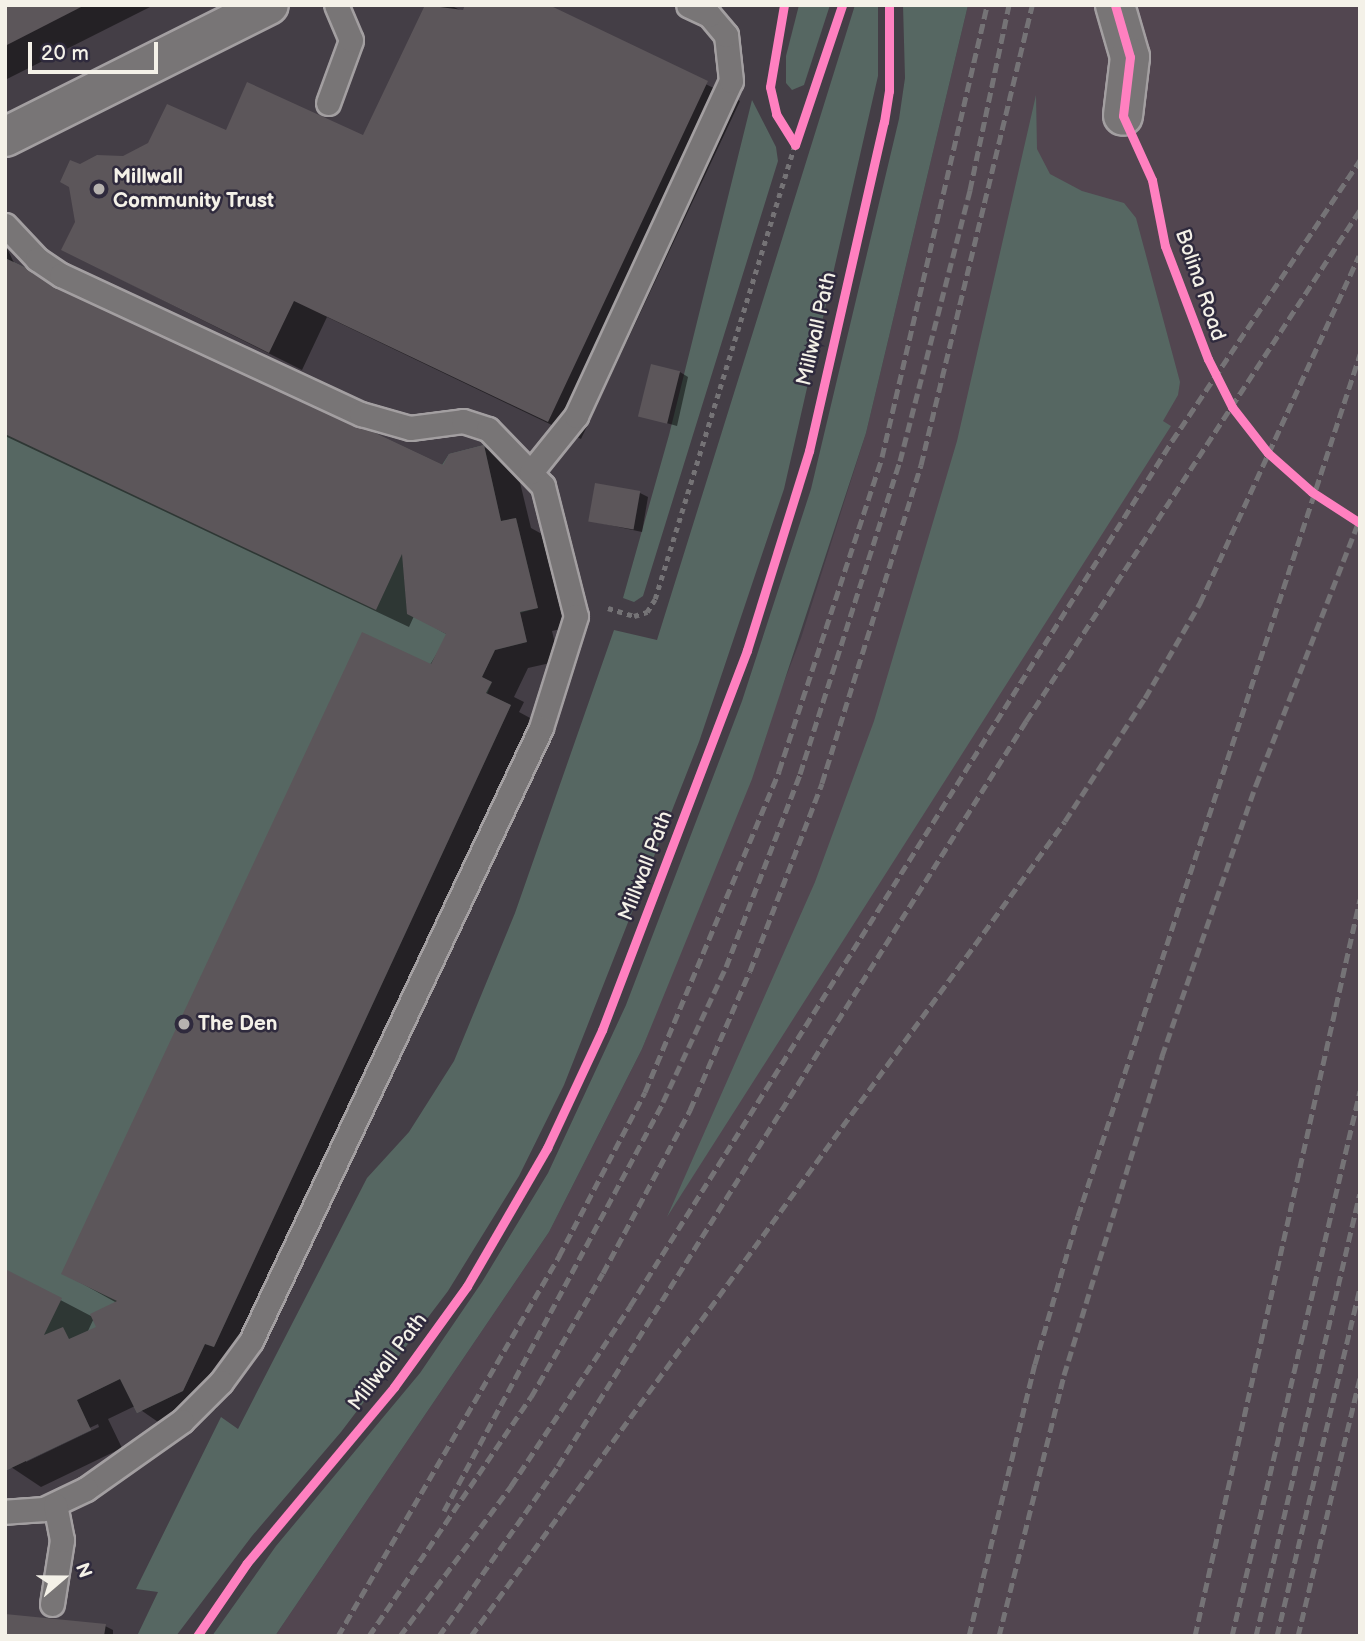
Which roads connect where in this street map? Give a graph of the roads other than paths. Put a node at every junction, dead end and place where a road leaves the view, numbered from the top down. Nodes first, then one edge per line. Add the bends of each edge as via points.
1 (269, 5) edge
2 (336, 5) edge
3 (688, 5) edge
4 (1115, 5) edge
5 (328, 103) dead end
6 (1123, 116) dead end
7 (5, 137) edge
8 (5, 225) edge
9 (531, 472) junction
10 (55, 1505) junction
11 (5, 1512) edge
12 (52, 1604) dead end

1 - 7 street
2 - 5 lane via 351,48
3 - 9 lane via 709,15 726,35 731,81 576,416
4 - 6 street via 1130,57
8 - 9 lane via 49,268 135,311 392,426 475,422
9 - 10 lane via 548,499 573,598 573,632 541,728 257,1329 221,1381 182,1421 86,1489
10 - 11 lane
10 - 12 lane via 62,1540

